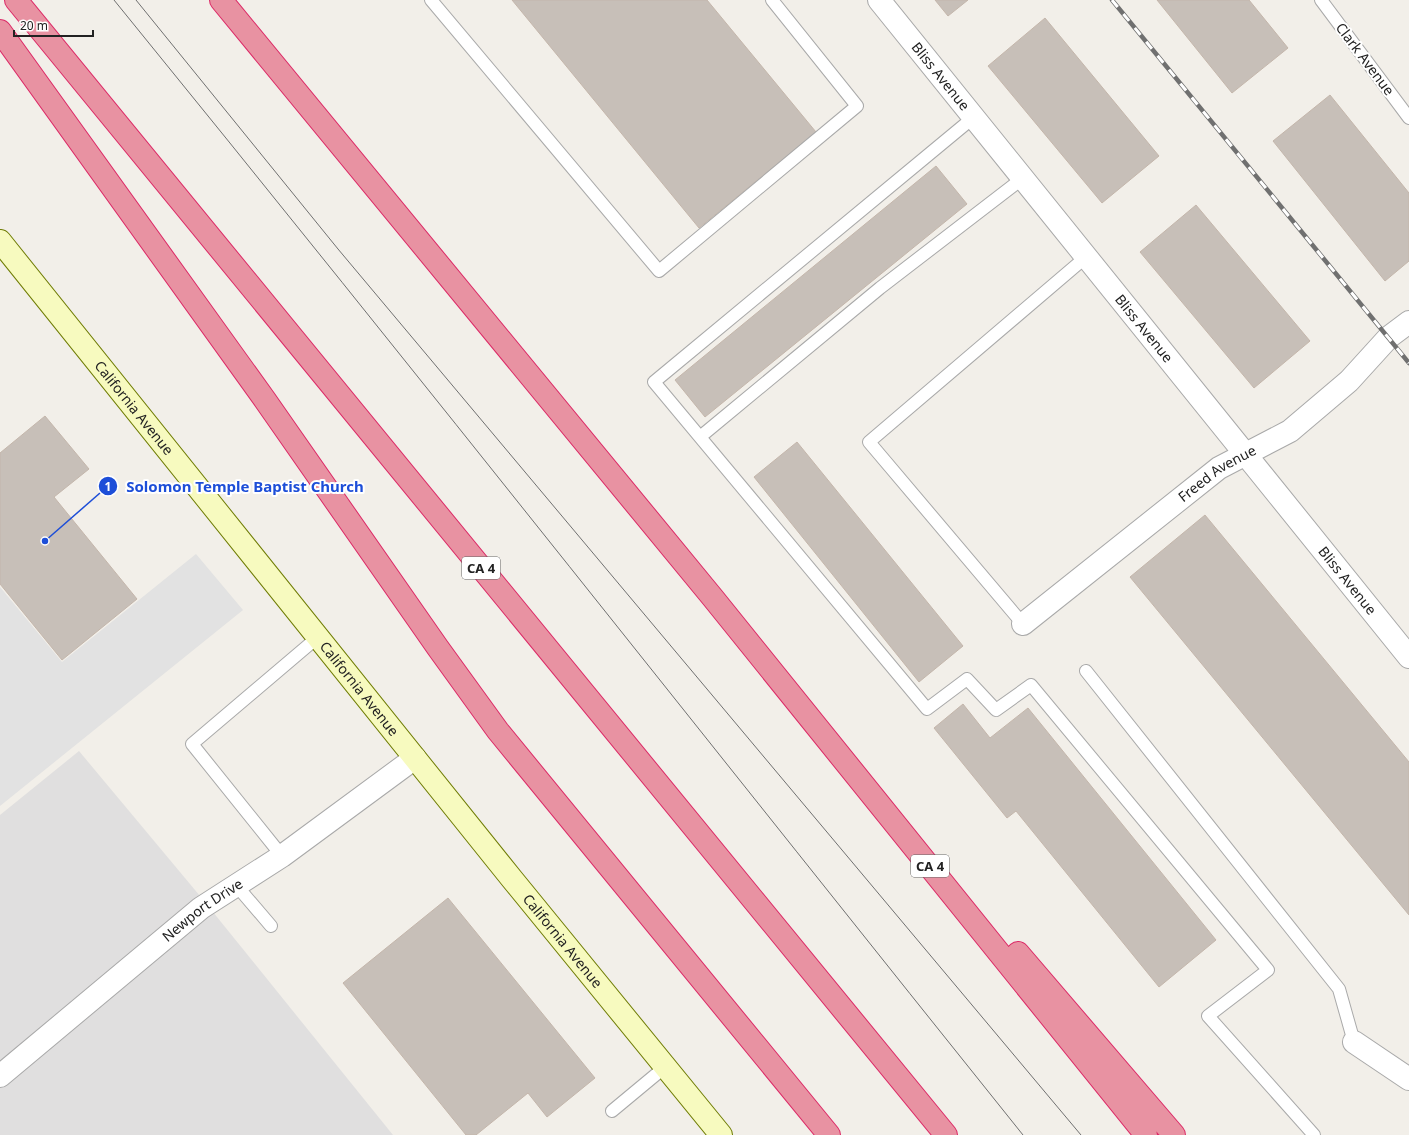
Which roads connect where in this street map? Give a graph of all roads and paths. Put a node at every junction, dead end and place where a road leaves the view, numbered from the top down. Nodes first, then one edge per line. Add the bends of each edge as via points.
1 (16, 0) edge
2 (221, 0) edge
3 (431, 0) edge
4 (772, 0) edge
5 (879, 0) edge
6 (1321, 0) edge
7 (0, 31) edge
8 (974, 117) junction
9 (1409, 118) edge
10 (1023, 178) junction
11 (0, 241) edge
12 (1086, 257) junction
13 (1409, 322) edge
14 (700, 437) junction
15 (1246, 455) junction
16 (713, 598) junction
17 (1023, 624) joint
18 (318, 636) junction
19 (1409, 657) edge
20 (1086, 671) dead end
21 (416, 758) junction
22 (282, 856) junction
23 (236, 886) junction
24 (271, 926) dead end
25 (1354, 1042) joint
26 (665, 1066) junction
27 (0, 1076) edge
28 (1409, 1079) edge
29 (612, 1110) dead end
30 (721, 1135) edge
31 (829, 1135) edge
32 (946, 1135) edge
33 (1146, 1135) edge
34 (1174, 1135) edge
35 (1314, 1135) edge

1 - 32 highway, CA 4
2 - 16 highway, CA 4
3 - 4 lane via 659,271 857,106
5 - 8 street, Bliss Avenue
6 - 9 lane, Clark Avenue
7 - 31 highway via 265,400 498,731
8 - 10 street, Bliss Avenue
8 - 14 lane via 654,382
10 - 12 street, Bliss Avenue
10 - 14 lane via 880,288
11 - 18 main road, California Avenue
12 - 15 street, Bliss Avenue
12 - 17 lane via 869,442
13 - 15 street, Freed Avenue via 1388,337 1349,381 1290,431
14 - 35 lane via 927,709 968,679 996,710 1031,685 1268,970 1208,1016
15 - 17 street, Freed Avenue via 1218,468
15 - 19 street, Bliss Avenue
16 - 33 highway, CA 4
16 - 34 highway
18 - 21 main road, California Avenue
18 - 22 lane via 192,744
20 - 25 lane via 1339,989
21 - 22 street, Newport Drive
21 - 26 main road, California Avenue
22 - 23 street, Newport Drive
23 - 24 lane
23 - 27 street, Newport Drive via 201,908
25 - 28 street
26 - 29 lane
26 - 30 main road, California Avenue

